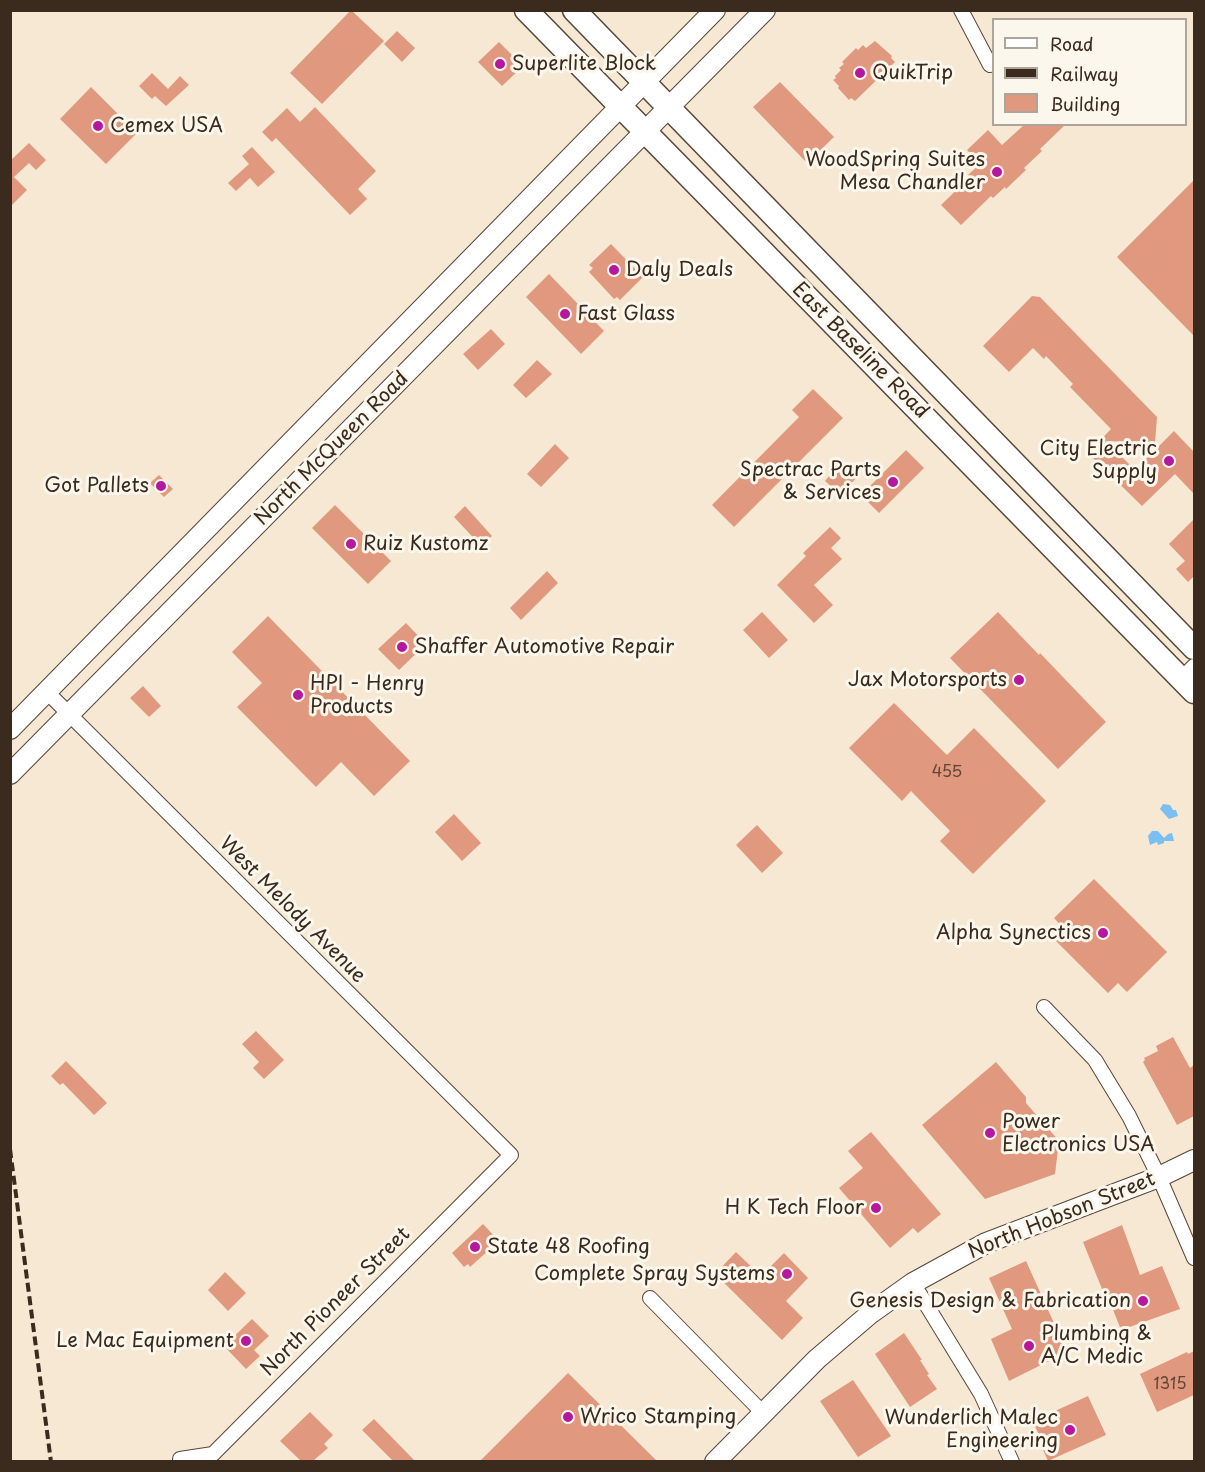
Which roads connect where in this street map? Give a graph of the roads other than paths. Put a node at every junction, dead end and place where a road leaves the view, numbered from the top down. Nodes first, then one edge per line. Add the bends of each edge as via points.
1 (526, 10) edge
2 (574, 10) edge
3 (714, 10) edge
4 (765, 10) edge
5 (961, 10) edge
6 (990, 65) dead end
7 (632, 95) junction
8 (670, 108) junction
9 (649, 129) junction
10 (377, 357) junction
11 (400, 380) junction
12 (937, 385) junction
13 (915, 405) junction
14 (1194, 648) edge
15 (1190, 679) edge
16 (47, 692) junction
17 (68, 715) junction
18 (10, 729) edge
19 (10, 774) edge
20 (1044, 1007) dead end
21 (511, 1155) joint
22 (1194, 1160) edge
23 (1159, 1177) junction
24 (1194, 1258) edge
25 (913, 1283) junction
26 (650, 1298) dead end
27 (763, 1413) junction
28 (180, 1459) dead end
29 (715, 1461) edge
30 (1012, 1461) edge

1 - 7 main road, East Baseline Road
2 - 7 main road, East Baseline Road
3 - 7 main road, North McQueen Road
4 - 8 main road, North McQueen Road
5 - 6 street
7 - 8 main road, East Baseline Road
7 - 9 main road, East Baseline Road
7 - 10 main road, North McQueen Road
8 - 9 main road, North McQueen Road
8 - 12 main road, East Baseline Road
9 - 11 main road, North McQueen Road
9 - 13 main road, East Baseline Road
10 - 11 main road
10 - 16 main road, North McQueen Road
11 - 17 main road, North McQueen Road
12 - 13 main road
12 - 14 main road, East Baseline Road
13 - 15 main road, East Baseline Road
16 - 17 street, West Melody Avenue
16 - 18 main road, North McQueen Road
17 - 19 main road, North McQueen Road
17 - 21 street, West Melody Avenue
20 - 23 street via 1095,1060
21 - 28 street, North Pioneer Street via 213,1454
22 - 23 main road, North Hobson Street
23 - 24 street
23 - 25 main road, North Hobson Street via 986,1243
25 - 27 main road, North Hobson Street via 817,1359
25 - 30 street via 981,1394
26 - 27 street
27 - 29 main road, North Hobson Street

